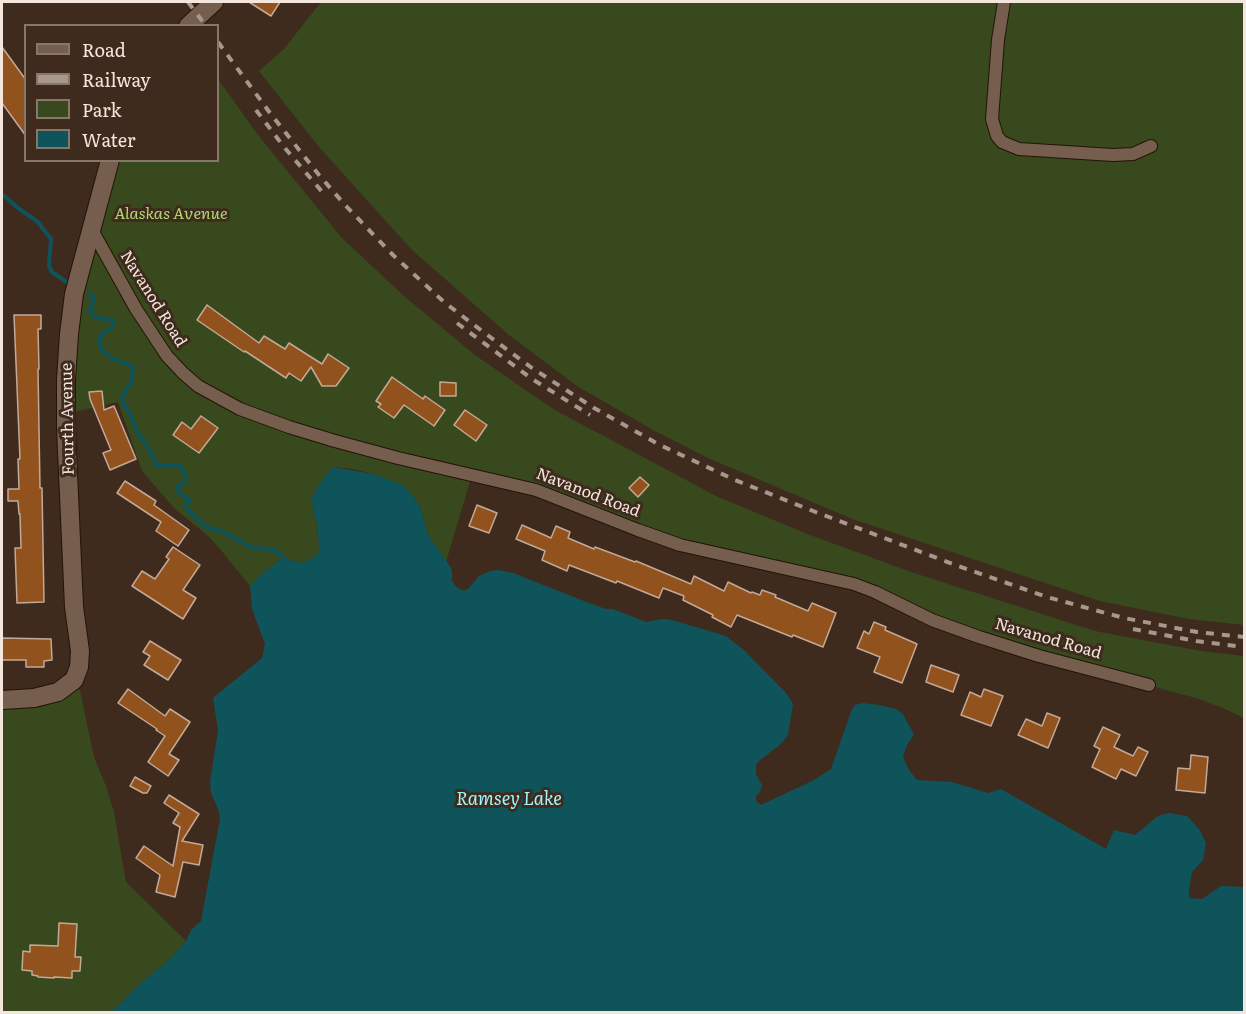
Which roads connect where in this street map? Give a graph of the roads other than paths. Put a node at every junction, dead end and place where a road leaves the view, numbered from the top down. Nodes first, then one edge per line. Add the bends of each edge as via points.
1 (214, 2) edge
2 (1004, 2) edge
3 (190, 24) edge
4 (1151, 146) dead end
5 (109, 162) edge
6 (92, 230) junction
7 (1149, 685) dead end
8 (2, 700) edge

1 - 3 street
2 - 4 street via 992,119 1002,142 1019,149 1113,155 1133,154
5 - 6 street, Fourth Avenue
6 - 7 street, Navanod Road via 167,356 198,386 240,409 335,441 536,490 680,544 854,584 979,637
6 - 8 street, Fourth Avenue via 74,294 66,380 79,668 74,680 58,692

